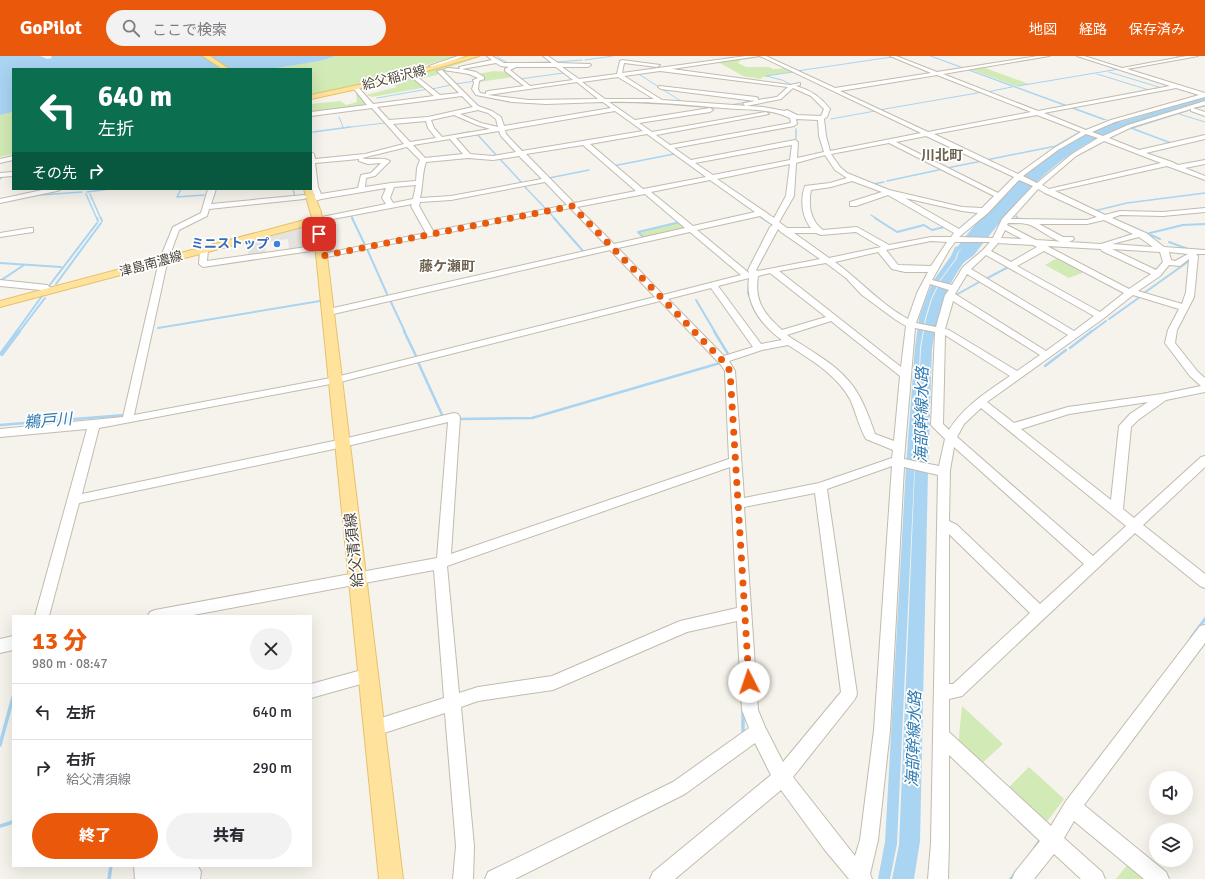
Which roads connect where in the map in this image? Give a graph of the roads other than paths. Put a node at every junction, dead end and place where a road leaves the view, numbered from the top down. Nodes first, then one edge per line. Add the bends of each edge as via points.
1 (206, 56) edge
2 (463, 56) edge
3 (476, 56) edge
4 (489, 56) edge
5 (701, 56) edge
6 (757, 56) edge
7 (762, 56) edge
8 (892, 56) edge
9 (1047, 56) edge
10 (1079, 56) edge
11 (1196, 56) edge
12 (581, 57) edge
13 (547, 58) edge
14 (556, 59) dead end
15 (496, 61) junction
16 (712, 62) junction
17 (557, 65) junction
18 (515, 66) junction
19 (674, 67) junction
20 (224, 68) edge
21 (1121, 69) junction
22 (447, 70) junction
23 (658, 70) junction
24 (937, 73) junction
25 (619, 75) junction
26 (416, 78) dead end
27 (393, 79) junction
28 (577, 80) junction
29 (815, 81) junction
30 (536, 86) junction
31 (792, 86) junction
32 (1177, 86) junction
33 (528, 87) junction
34 (356, 88) junction
35 (834, 90) junction
36 (478, 94) junction
37 (464, 95) junction
38 (1205, 95) edge
39 (312, 97) edge
40 (440, 98) junction
41 (604, 100) junction
42 (765, 101) junction
43 (554, 102) junction
44 (662, 102) junction
45 (1205, 103) edge
46 (687, 104) junction
47 (731, 106) junction
48 (371, 107) junction
49 (478, 108) junction
50 (616, 109) junction
51 (1192, 110) dead end
52 (779, 112) junction
53 (454, 113) junction
54 (1038, 113) junction
55 (312, 114) edge
56 (1205, 114) edge
57 (821, 118) junction
58 (428, 119) junction
59 (389, 122) junction
60 (634, 122) junction
61 (499, 128) junction
62 (1088, 132) junction
63 (650, 133) junction
64 (794, 133) junction
65 (927, 134) junction
66 (451, 137) junction
67 (1205, 137) edge
68 (440, 138) junction
69 (1104, 138) junction
70 (890, 141) junction
71 (585, 143) junction
72 (410, 144) junction
73 (669, 147) junction
74 (1140, 152) junction
75 (827, 153) junction
76 (522, 154) junction
77 (468, 156) junction
78 (12, 158) edge
79 (354, 158) junction
80 (312, 159) edge
81 (423, 160) junction
82 (0, 161) edge
83 (796, 161) junction
84 (689, 162) junction
85 (1205, 162) edge
86 (1170, 163) junction
87 (1179, 167) junction
88 (312, 168) edge
89 (12, 174) edge
90 (0, 175) edge
91 (712, 178) junction
92 (852, 178) junction
93 (1019, 178) junction
94 (1205, 178) edge
95 (547, 180) junction
96 (420, 183) junction
97 (391, 185) junction
98 (1036, 185) junction
99 (13, 190) edge
100 (52, 190) edge
101 (212, 190) edge
102 (297, 190) edge
103 (312, 190) edge
104 (361, 190) junction
105 (644, 191) junction
106 (1048, 191) junction
107 (889, 192) junction
108 (308, 196) edge
109 (999, 196) junction
110 (0, 201) edge
111 (416, 201) junction
112 (854, 204) dead end
113 (391, 206) junction
114 (572, 206) junction
115 (206, 207) junction
116 (1205, 210) edge
117 (985, 211) junction
118 (762, 213) junction
119 (1104, 218) junction
120 (317, 220) junction
121 (1029, 222) junction
122 (1004, 223) junction
123 (780, 226) junction
124 (692, 229) junction
125 (30, 230) dead end
126 (818, 231) junction
127 (960, 232) junction
128 (431, 234) junction
129 (1140, 234) junction
130 (0, 235) edge
131 (953, 238) junction
132 (993, 240) junction
133 (1035, 243) junction
134 (1044, 247) junction
135 (1100, 247) junction
136 (614, 248) junction
137 (884, 248) junction
138 (204, 250) junction
139 (322, 251) junction
140 (1164, 251) junction
141 (1192, 251) junction
142 (986, 252) junction
143 (1205, 252) edge
144 (1205, 256) edge
145 (165, 260) junction
146 (828, 261) junction
147 (1167, 262) junction
148 (1011, 266) junction
149 (934, 269) junction
150 (966, 269) junction
151 (772, 270) junction
152 (754, 274) junction
153 (1156, 274) junction
154 (928, 281) junction
155 (0, 283) edge
156 (713, 285) junction
157 (951, 290) junction
158 (44, 292) junction
159 (1130, 292) junction
160 (662, 298) junction
161 (0, 304) edge
162 (1184, 308) junction
163 (329, 312) junction
164 (1101, 316) junction
165 (833, 318) junction
166 (912, 324) junction
167 (938, 330) junction
168 (780, 334) junction
169 (1074, 335) junction
170 (791, 340) junction
171 (759, 348) junction
172 (1046, 355) junction
173 (722, 360) junction
174 (904, 374) junction
175 (1017, 376) junction
176 (336, 380) junction
177 (1205, 384) edge
178 (1205, 389) edge
179 (1163, 397) junction
180 (980, 402) junction
181 (132, 419) junction
182 (94, 425) junction
183 (1012, 428) junction
184 (0, 433) edge
185 (951, 438) junction
186 (343, 446) junction
187 (900, 458) junction
188 (1205, 460) edge
189 (735, 461) junction
190 (944, 472) junction
191 (820, 487) junction
192 (73, 500) junction
193 (738, 504) junction
194 (1116, 511) junction
195 (942, 524) junction
196 (1134, 526) junction
197 (442, 562) junction
198 (1093, 564) junction
199 (357, 578) junction
200 (1205, 582) edge
201 (203, 611) edge
202 (744, 613) junction
203 (1040, 613) junction
204 (42, 615) edge
205 (165, 615) edge
206 (1205, 631) edge
207 (12, 643) edge
208 (0, 646) edge
209 (369, 675) junction
210 (312, 691) edge
211 (942, 692) junction
212 (453, 701) junction
213 (375, 728) junction
214 (758, 731) junction
215 (941, 736) junction
216 (782, 777) junction
217 (1072, 807) junction
218 (1053, 840) junction
219 (143, 867) edge
220 (861, 878) edge
221 (190, 879) edge
222 (390, 879) edge
223 (463, 879) edge
224 (495, 879) edge
225 (660, 879) edge
226 (938, 879) edge
227 (1022, 879) edge
228 (1095, 879) edge
229 (1158, 879) edge

1 - 20 main road
2 - 27 street
3 - 27 main road, 給父稲沢線
4 - 15 street
5 - 16 street
6 - 16 street
7 - 29 street
8 - 24 street
9 - 24 street
10 - 21 street
11 - 21 street
12 - 17 street via 588,65
13 - 14 street
13 - 17 street
15 - 18 street
15 - 22 street
16 - 19 street
17 - 18 street
17 - 28 street
18 - 33 street via 507,70
19 - 23 street
19 - 25 street via 622,61
21 - 32 street
22 - 36 street via 470,72 482,78 476,80 475,89
22 - 37 street via 440,71
23 - 25 street
23 - 31 street
24 - 35 street
24 - 54 street
25 - 28 street
25 - 44 street
26 - 40 street
27 - 34 main road, 給父稲沢線
28 - 30 street
28 - 41 street
29 - 31 street
29 - 35 street
30 - 33 street
30 - 43 street
31 - 42 street via 779,98
31 - 57 street via 807,91 821,102 827,109
32 - 38 street
32 - 54 street
33 - 36 street
34 - 39 main road, 給父稲沢線
34 - 48 street
35 - 65 street
36 - 37 street
36 - 43 street via 507,100
37 - 40 street
37 - 49 street
38 - 62 street via 1113,121
40 - 48 street
41 - 43 street
41 - 44 street
41 - 50 street
42 - 46 street via 662,88
42 - 47 street
44 - 46 street
45 - 69 street via 1130,126
46 - 47 street
47 - 52 street
47 - 57 street via 786,112 796,117
47 - 60 street
48 - 55 street
48 - 59 street
49 - 53 street
49 - 61 street via 499,118
50 - 60 street
50 - 61 street
51 - 56 street
52 - 63 street
52 - 64 street via 793,117
53 - 58 street
53 - 61 street via 480,124
54 - 62 street
54 - 65 street
57 - 75 street via 821,133
58 - 59 street
58 - 68 street via 431,128
59 - 72 street
60 - 63 street
61 - 66 street
61 - 76 street via 503,136
62 - 69 street
62 - 93 street via 1056,149
63 - 71 street
63 - 73 street
64 - 73 street
64 - 83 street
64 - 84 street
65 - 70 street
65 - 93 street
66 - 68 street
66 - 77 street
67 - 74 street
68 - 72 street
69 - 74 street
69 - 98 street via 1074,155
70 - 75 street
70 - 109 street
71 - 76 street
71 - 105 street
72 - 79 street
72 - 81 street
73 - 84 street
74 - 86 street
75 - 83 street
75 - 92 street via 840,171
76 - 77 street via 493,158
76 - 95 street
77 - 81 street
78 - 82 street
79 - 80 street
79 - 104 street via 368,162 387,161 373,175 363,176
81 - 96 street
83 - 91 street
83 - 123 street via 797,189
84 - 91 street
85 - 87 street
86 - 87 street
86 - 106 street
87 - 94 street
88 - 103 street
89 - 90 street
91 - 105 street
91 - 118 street
92 - 107 street
92 - 126 street via 832,185 805,188 808,216
93 - 98 street
93 - 109 street
95 - 111 street via 451,198
95 - 114 street
96 - 97 street
96 - 111 street
97 - 104 street
97 - 113 street via 386,198
98 - 106 street
98 - 122 street
99 - 110 street
100 - 110 street
101 - 115 street
102 - 108 street
104 - 108 street
105 - 114 street
105 - 124 street
106 - 119 street
107 - 112 street
107 - 117 street via 962,209
107 - 127 street
108 - 115 street
108 - 120 main road
109 - 117 street
111 - 113 street
111 - 128 street via 415,206
113 - 120 street
114 - 128 street
114 - 136 street
115 - 145 street via 202,215 176,229
116 - 119 street via 1163,214 1120,213
117 - 127 street
118 - 123 street
118 - 124 street
119 - 121 street via 1087,222
119 - 129 street
120 - 138 main road, 津島南濃線
120 - 139 main road, 給父清須線
121 - 122 street
121 - 129 street via 1061,239 1096,241 1100,244
122 - 132 street
122 - 133 street
123 - 126 street
123 - 146 street
123 - 152 street
124 - 136 street
124 - 152 street
125 - 130 street
126 - 137 street via 857,229
127 - 131 street
128 - 139 street
129 - 140 street
129 - 141 street
131 - 132 street
131 - 137 street via 931,239
131 - 149 street
132 - 133 street
132 - 142 street
133 - 134 street
133 - 135 street
134 - 148 street
134 - 159 street
135 - 140 street
135 - 153 street
136 - 160 street
136 - 163 street
137 - 146 street
137 - 149 street via 895,267
138 - 139 street via 203,264
138 - 145 main road, 津島南濃線
139 - 163 main road, 給父清須線
140 - 141 street
140 - 147 street
141 - 143 street
141 - 144 street
142 - 148 street
142 - 150 street
145 - 158 main road, 津島南濃線
145 - 181 street
146 - 151 street
146 - 166 street via 865,293 899,318
147 - 153 street
147 - 162 street via 1177,264 1188,256 1194,256 1189,298
148 - 164 street
149 - 154 street
150 - 157 street
150 - 169 street
151 - 152 street
151 - 165 street
152 - 156 street
152 - 168 street via 753,296 760,311
153 - 159 street
154 - 157 street
154 - 166 street
155 - 158 street via 47,288
156 - 160 street
156 - 171 street
157 - 167 street
157 - 172 street
158 - 161 main road, 津島南濃線
159 - 162 street
159 - 164 street
160 - 173 street
160 - 176 street
162 - 177 street via 1172,328 1170,343
163 - 176 main road, 給父清須線
164 - 169 street
165 - 168 street
165 - 174 street
166 - 167 street
166 - 174 street
167 - 175 street via 946,332
167 - 185 street via 937,425
168 - 170 street
169 - 172 street
170 - 171 street
170 - 187 street via 843,381 862,413 870,436
171 - 173 street
172 - 175 street
173 - 189 street via 730,371
174 - 187 street
175 - 180 street
176 - 181 street
176 - 186 main road, 給父清須線
178 - 179 street
179 - 183 street via 1068,411
179 - 194 street via 1124,426
180 - 183 street
180 - 185 street via 960,422
181 - 182 street
182 - 184 street
182 - 192 street
183 - 194 street
185 - 190 street
185 - 198 street
186 - 192 street
186 - 197 street via 454,422
186 - 199 main road, 給父清須線
187 - 190 street
187 - 191 street
187 - 220 street via 882,730 869,840
188 - 196 street
189 - 193 street
189 - 197 street
190 - 195 street
191 - 193 street
191 - 216 street via 849,694
192 - 204 street
193 - 202 street
194 - 196 street
195 - 203 street via 952,529
195 - 211 street
196 - 198 street
196 - 200 street
197 - 199 street
197 - 212 street
198 - 203 street
199 - 201 street
199 - 209 main road, 給父清須線
201 - 205 street
202 - 212 street via 686,626 553,683 478,694
202 - 214 street via 750,710
203 - 211 street via 956,691
206 - 217 street
207 - 208 street
209 - 210 street
209 - 213 main road, 給父清須線
211 - 215 street
212 - 213 street
212 - 223 street via 466,846
213 - 222 main road, 給父清須線
214 - 216 street
214 - 224 street via 679,788
215 - 218 street
215 - 226 street
216 - 220 street
216 - 225 street
217 - 218 street
217 - 229 street
218 - 227 street
218 - 228 street
219 - 221 street via 144,877 191,872

